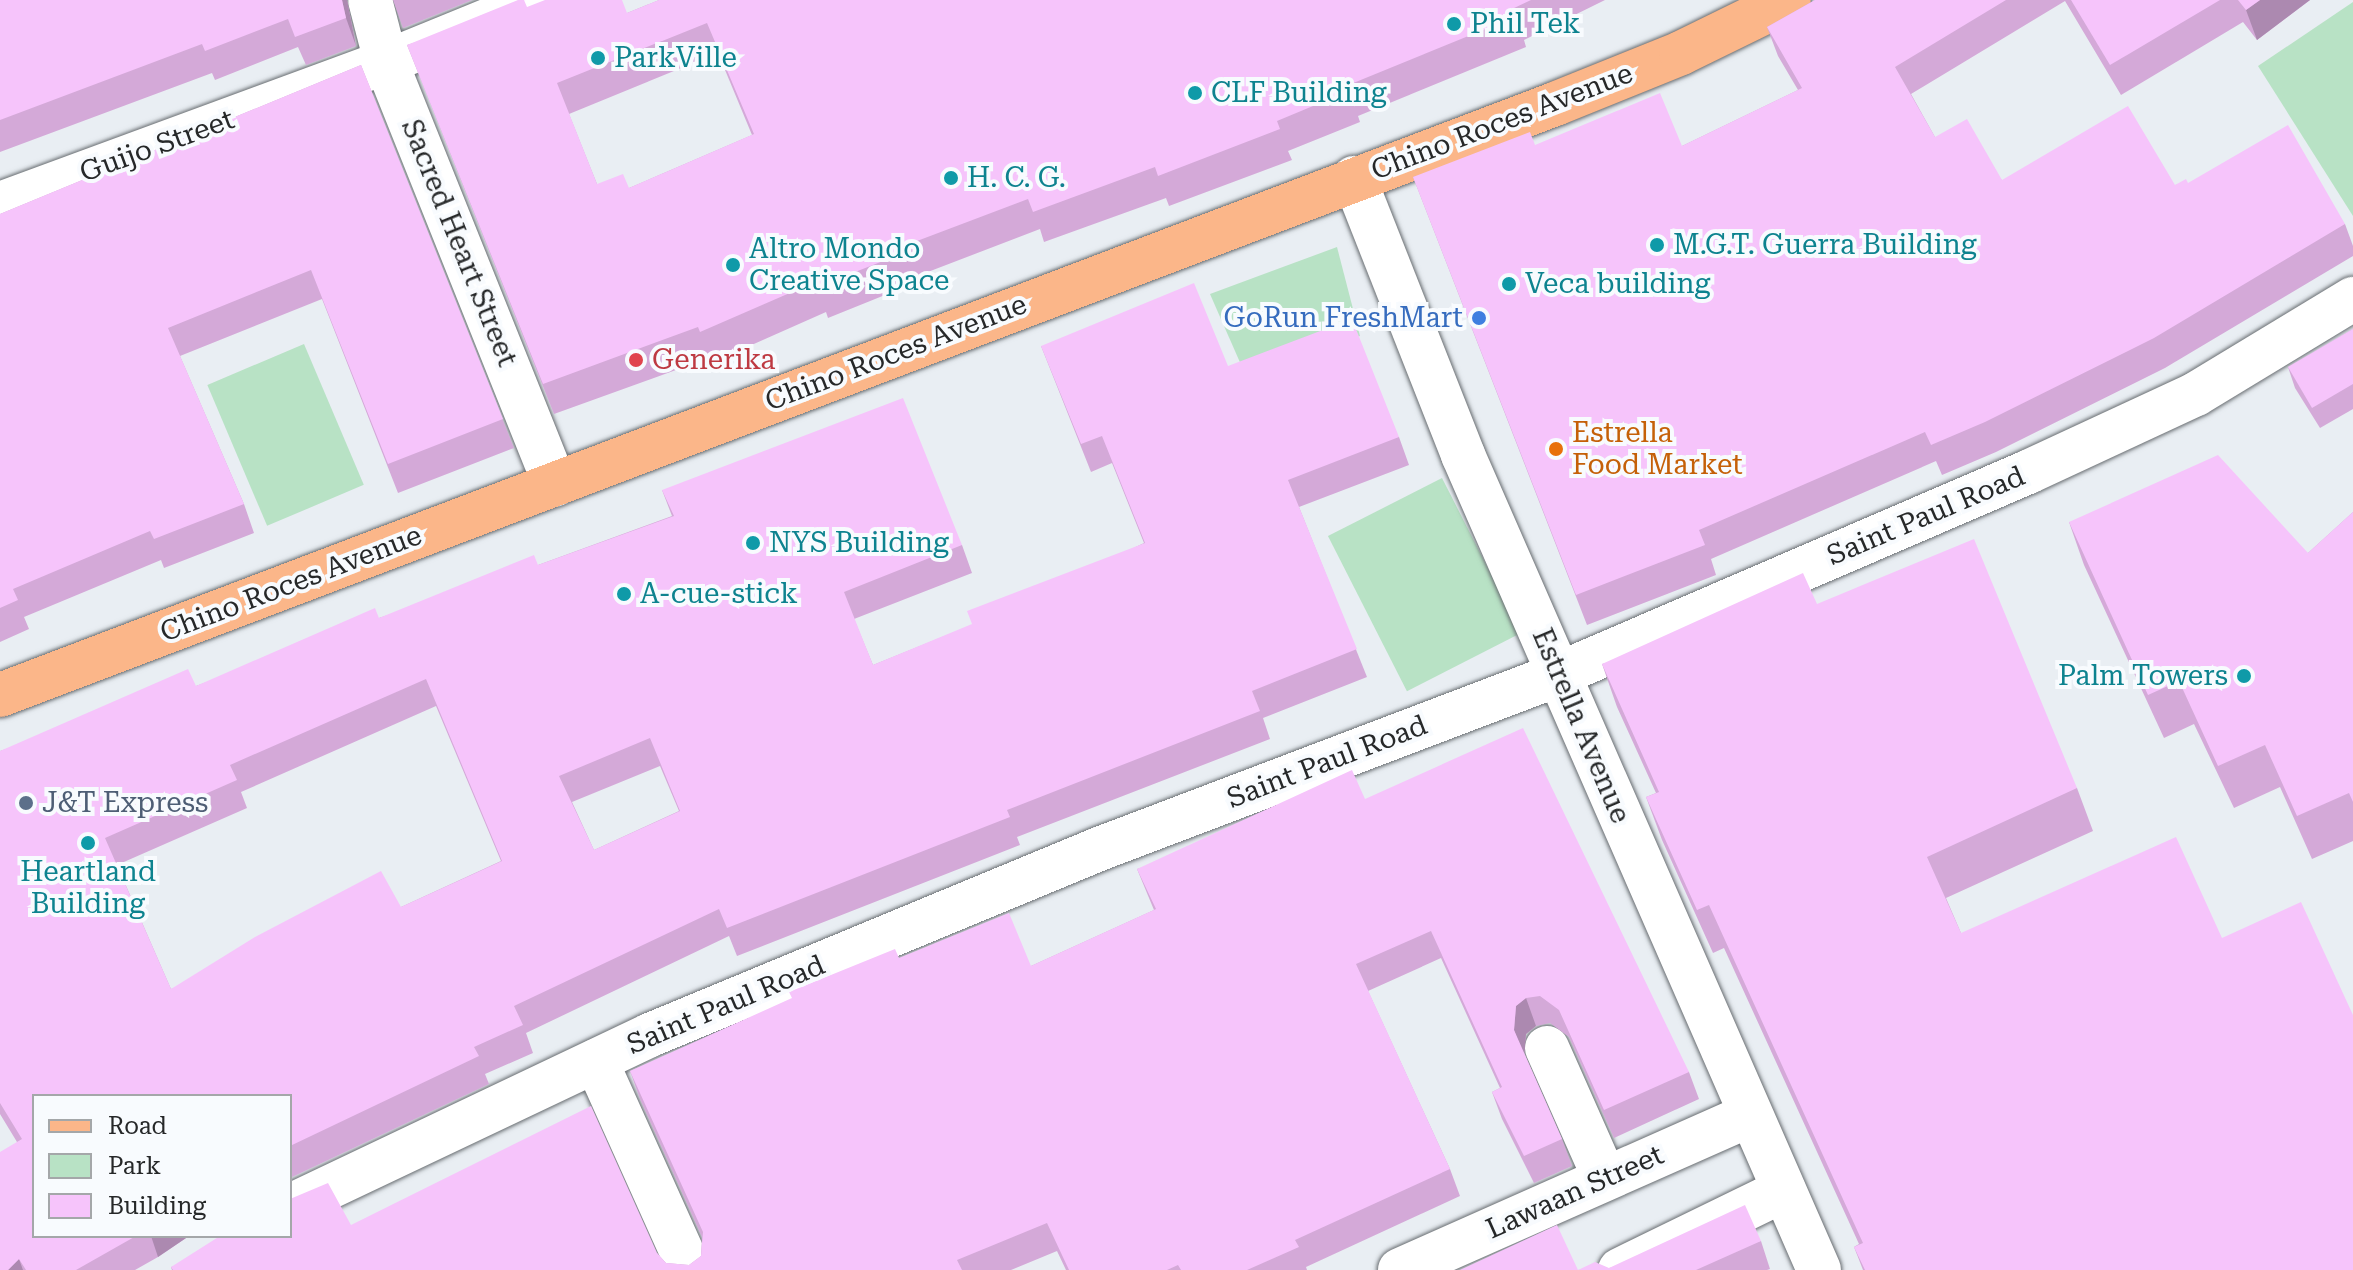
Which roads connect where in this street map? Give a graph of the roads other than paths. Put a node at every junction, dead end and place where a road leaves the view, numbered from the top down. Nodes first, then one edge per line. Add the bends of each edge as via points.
1 (370, 0) edge
2 (538, 0) edge
3 (1789, 0) edge
4 (386, 62) junction
5 (1354, 178) junction
6 (0, 204) edge
7 (2353, 299) edge
8 (555, 484) junction
9 (1559, 674) junction
10 (0, 695) edge
11 (1547, 1048) dead end
12 (596, 1061) junction
13 (1750, 1115) junction
14 (1605, 1179) junction
15 (1784, 1190) junction
16 (292, 1205) edge
17 (690, 1270) edge
18 (1400, 1270) edge
19 (1620, 1270) edge
20 (1819, 1270) edge

1 - 4 street, Sacred Heart Street
2 - 4 street, Guijo Street
3 - 5 main road, Chino Roces Avenue via 1583,93
4 - 6 street, Guijo Street
4 - 8 street, Sacred Heart Street
5 - 8 main road, Chino Roces Avenue
5 - 9 street, Estrella Avenue via 1463,455
7 - 9 street, Saint Paul Road via 2196,394
8 - 10 main road, Chino Roces Avenue
9 - 12 street, Saint Paul Road via 1099,849
9 - 13 street, Estrella Avenue
11 - 14 street
12 - 16 street, Saint Paul Road
12 - 17 street
13 - 14 street, Lawaan Street
13 - 15 street, Estrella Avenue
14 - 18 street, Lawaan Street
15 - 19 street
15 - 20 street, Estrella Avenue

